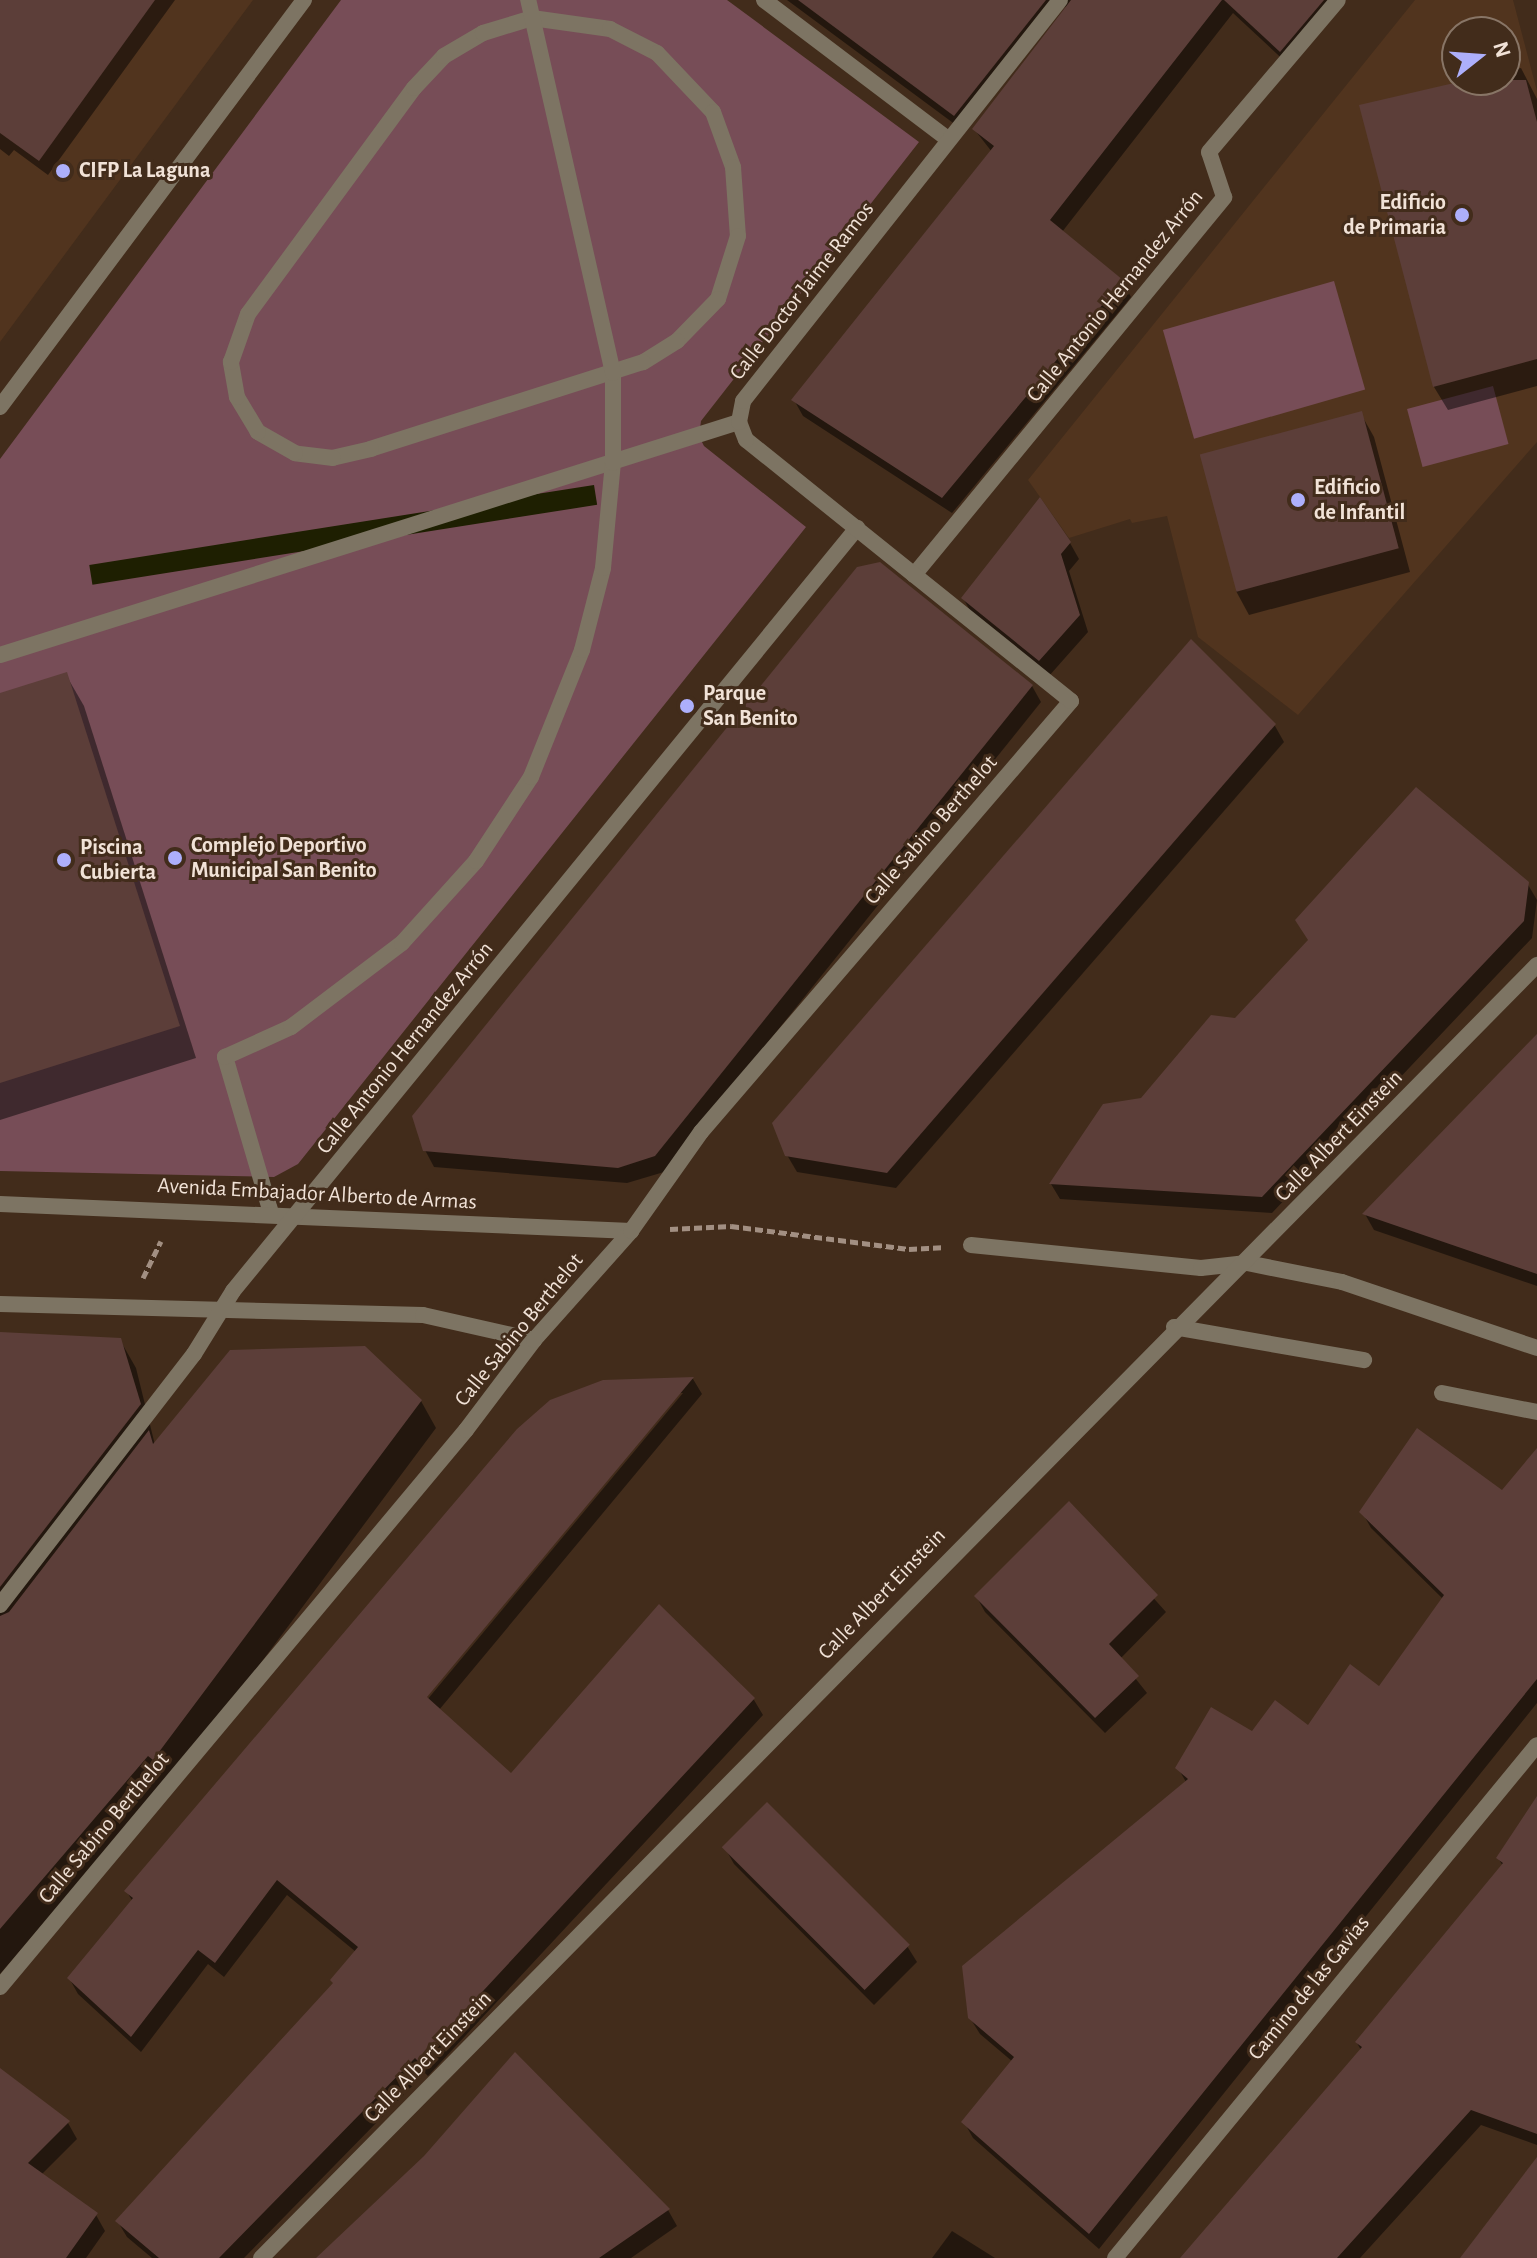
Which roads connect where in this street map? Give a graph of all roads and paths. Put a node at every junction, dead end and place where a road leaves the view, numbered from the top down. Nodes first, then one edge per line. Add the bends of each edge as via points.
1 (304, 0) edge
2 (528, 0) edge
3 (764, 0) edge
4 (1060, 0) edge
5 (1338, 0) edge
6 (532, 18) junction
7 (948, 139) junction
8 (613, 373) junction
9 (0, 407) edge
10 (739, 422) junction
11 (613, 463) junction
12 (857, 528) junction
13 (914, 575) junction
14 (0, 655) edge
15 (1537, 965) edge
16 (0, 1204) edge
17 (165, 1208) junction
18 (271, 1213) junction
19 (297, 1215) junction
20 (631, 1231) junction
21 (971, 1245) joint
22 (1247, 1263) junction
23 (0, 1304) edge
24 (137, 1305) junction
25 (221, 1309) junction
26 (1174, 1327) junction
27 (534, 1340) junction
28 (1537, 1348) edge
29 (1364, 1360) dead end
30 (1442, 1393) dead end
31 (1537, 1412) edge
32 (0, 1605) edge
33 (1537, 1745) edge
34 (0, 1987) edge
35 (261, 2258) edge
36 (1115, 2258) edge

1 - 9 street
2 - 6 street
3 - 7 street
4 - 7 street, Calle Doctor Jaime Ramos
5 - 13 street, Calle Antonio Hernandez Arrón via 1209,152 1224,197
6 - 8 street
6 - 8 street via 610,29 657,53 713,112 733,167 738,236 718,299 677,341
6 - 8 street via 483,33 444,56 414,88 248,314 231,362 237,397 258,432 295,453 333,458
7 - 10 street, Calle Doctor Jaime Ramos via 743,401
8 - 11 street
10 - 11 street
10 - 12 street via 746,440
11 - 14 street
11 - 18 street via 603,568 582,650 531,777 500,825 476,861 402,943 291,1027 225,1057
12 - 13 street
12 - 19 street, Calle Antonio Hernandez Arrón
13 - 20 street, Calle Sabino Berthelot via 1071,701 701,1132
15 - 22 street, Calle Albert Einstein
16 - 17 street, Avenida Embajador Alberto de Armas
17 - 18 street, Avenida Embajador Alberto de Armas
17 - 24 path via 164,1235 139,1285
18 - 19 street, Avenida Embajador Alberto de Armas
19 - 20 street, Avenida Embajador Alberto de Armas
19 - 25 street, Calle Antonio Hernandez Arrón
20 - 21 path via 731,1226 909,1249
20 - 27 street, Calle Sabino Berthelot
21 - 22 street via 1201,1268
22 - 26 street, Calle Albert Einstein
22 - 28 street via 1342,1282
23 - 24 street
24 - 25 street
25 - 27 street via 423,1315
25 - 32 street, Calle Antonio Hernandez Arrón via 194,1354
26 - 29 street
26 - 35 street, Calle Albert Einstein
27 - 34 street, Calle Sabino Berthelot via 466,1430
30 - 31 street
33 - 36 street, Camino de las Gavias

